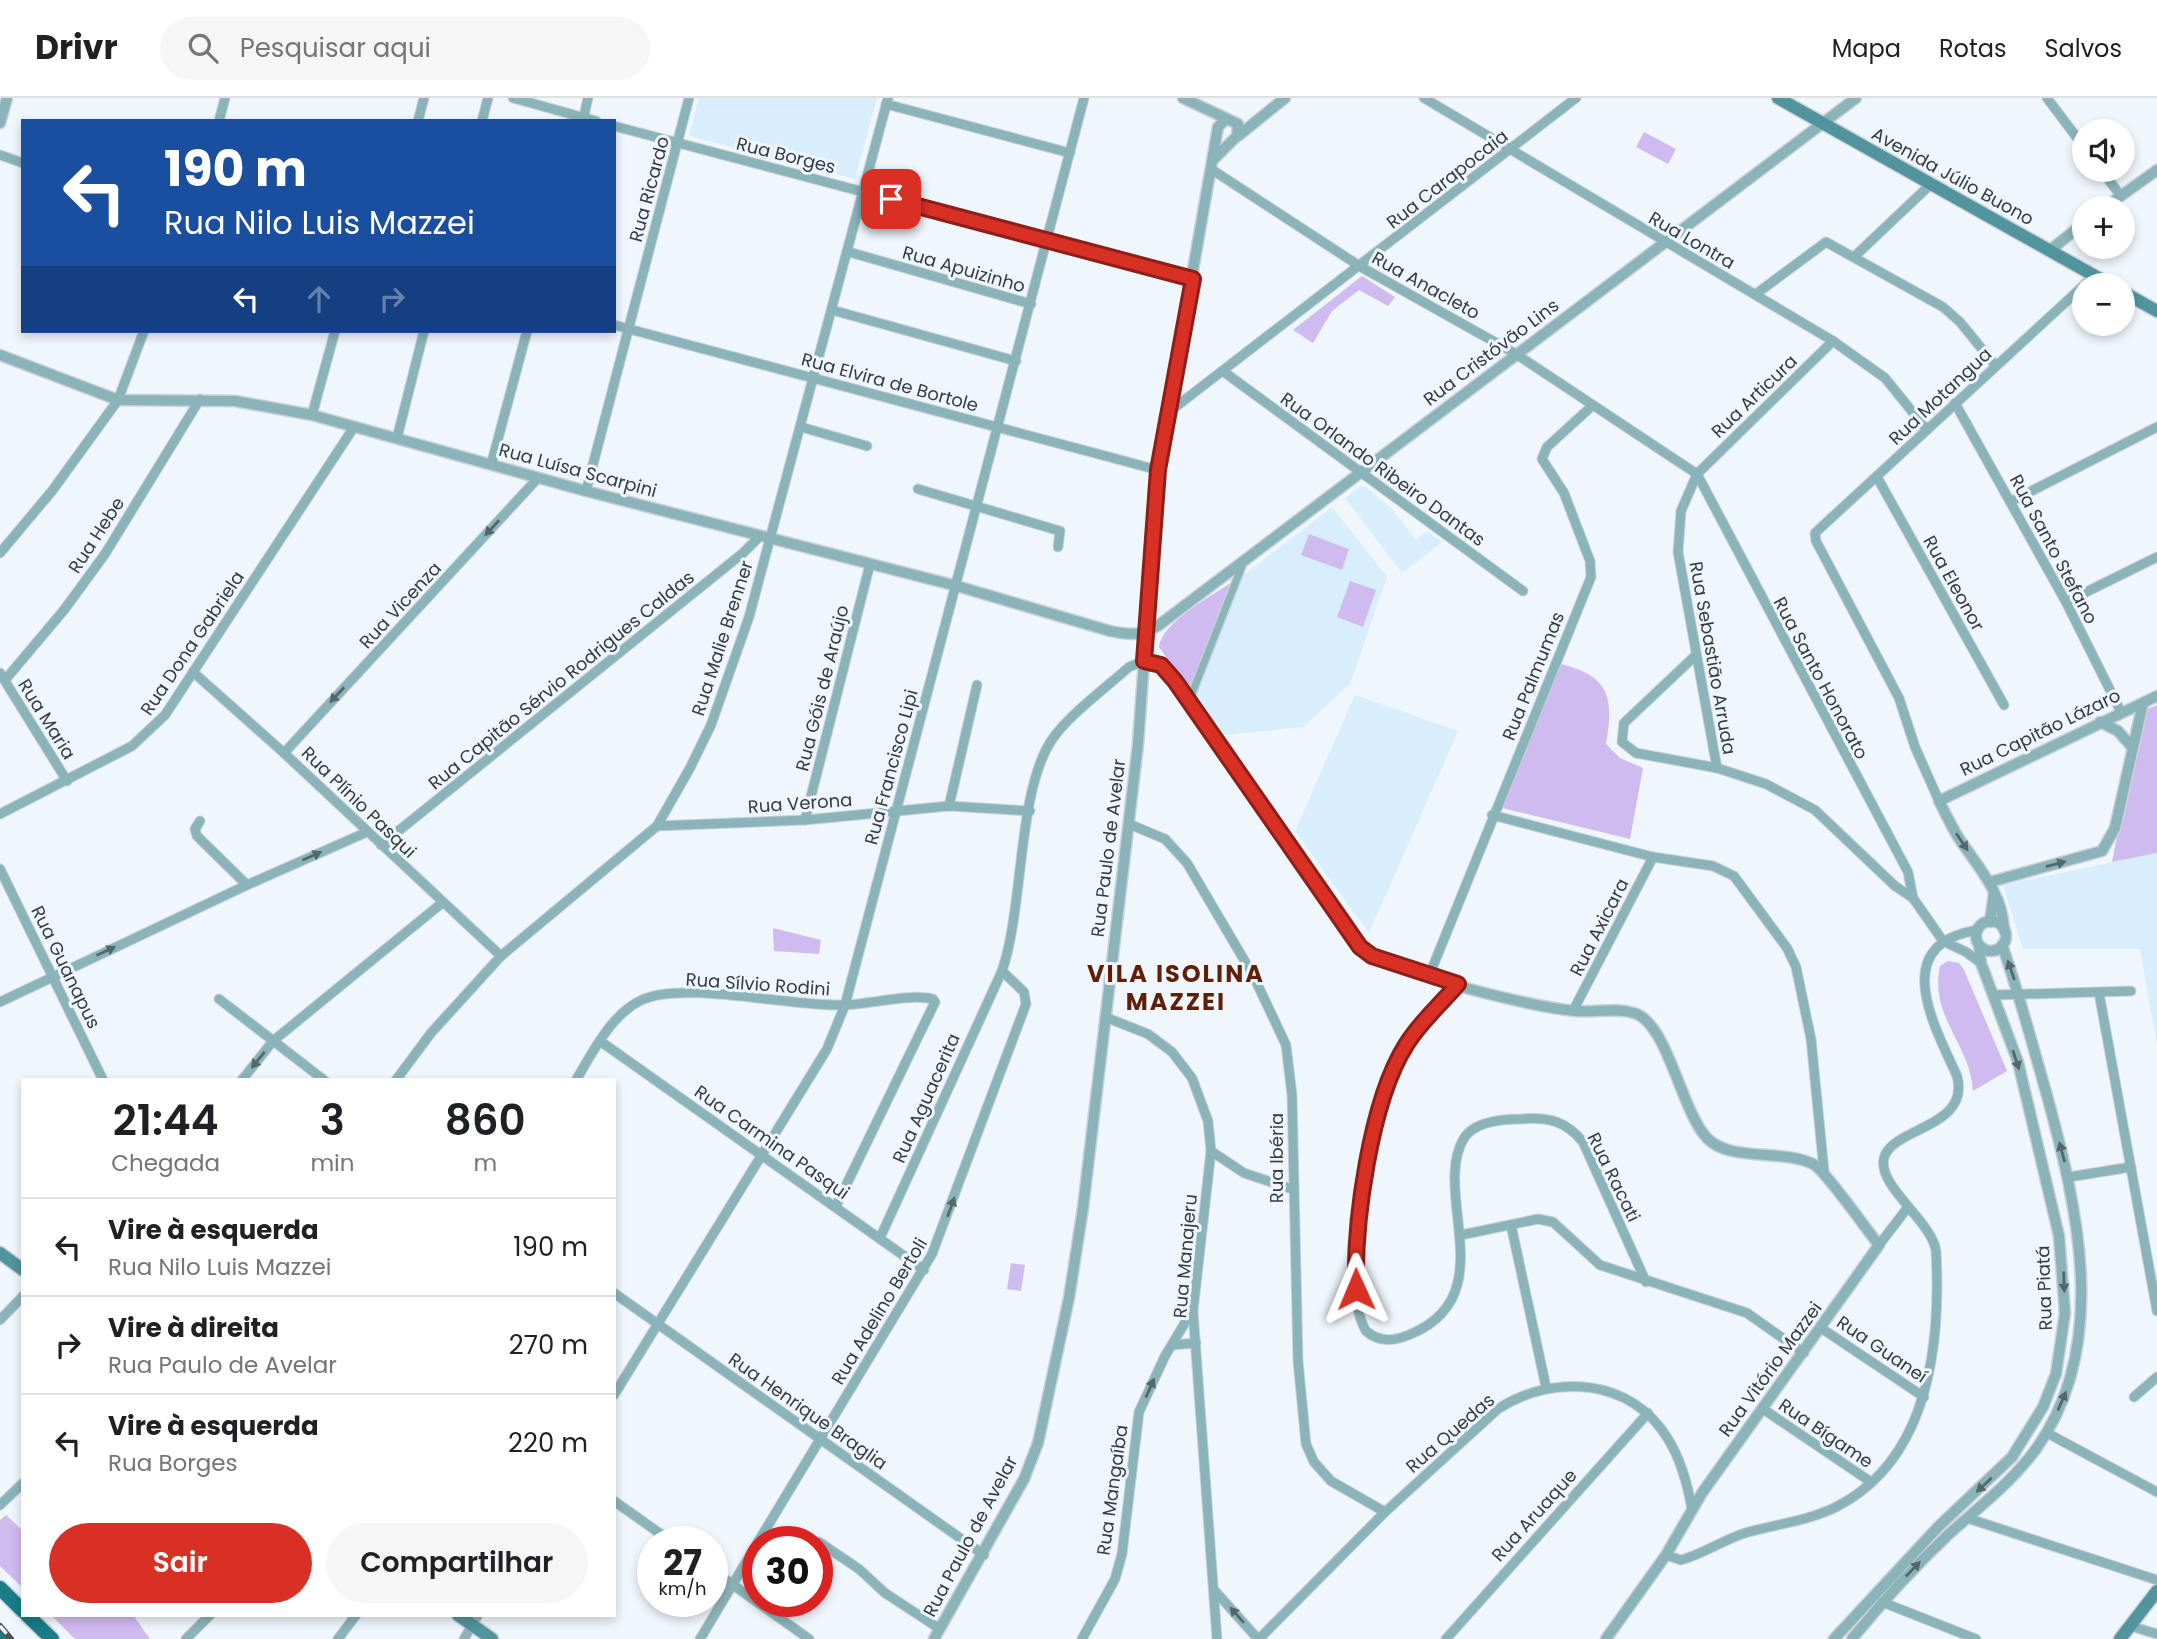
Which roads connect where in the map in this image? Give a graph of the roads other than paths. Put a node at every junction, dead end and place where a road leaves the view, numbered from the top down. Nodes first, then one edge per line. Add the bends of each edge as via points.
1 (7, 98) edge
2 (225, 98) edge
3 (424, 98) edge
4 (488, 98) edge
5 (513, 98) edge
6 (588, 98) edge
7 (689, 98) edge
8 (1084, 98) edge
9 (1183, 98) edge
10 (1285, 98) edge
11 (1424, 98) edge
12 (1576, 98) edge
13 (1778, 98) edge
14 (1856, 98) edge
15 (2047, 98) edge
16 (887, 101) edge
17 (1259, 118) junction
18 (220, 119) edge
19 (419, 119) edge
20 (483, 119) edge
21 (583, 119) edge
22 (0, 123) edge
23 (1822, 123) junction
24 (1224, 124) junction
25 (616, 127) edge
26 (2072, 132) edge
27 (1235, 138) junction
28 (677, 144) junction
29 (1510, 150) junction
30 (1070, 153) junction
31 (0, 155) edge
32 (21, 162) edge
33 (1211, 165) junction
34 (2157, 170) edge
35 (2111, 182) edge
36 (1931, 184) junction
37 (865, 192) junction
38 (2121, 195) joint
39 (2072, 233) edge
40 (1047, 242) junction
41 (1665, 243) junction
42 (849, 251) junction
43 (2049, 251) junction
44 (1855, 256) junction
45 (1361, 267) junction
46 (2089, 273) edge
47 (1193, 279) junction
48 (1756, 294) junction
49 (2072, 296) edge
50 (2135, 299) edge
51 (1031, 304) junction
52 (832, 310) junction
53 (2157, 311) edge
54 (616, 326) edge
55 (629, 329) junction
56 (143, 333) edge
57 (334, 333) edge
58 (423, 333) edge
59 (526, 333) edge
60 (1833, 341) junction
61 (0, 355) edge
62 (1516, 355) junction
63 (1016, 360) junction
64 (1995, 365) junction
65 (1224, 372) junction
66 (814, 378) junction
67 (200, 399) junction
68 (118, 400) junction
69 (1955, 403) junction
70 (1592, 406) junction
71 (1169, 412) junction
72 (312, 415) junction
73 (354, 427) junction
74 (801, 427) junction
75 (999, 427) junction
76 (2157, 427) edge
77 (1927, 430) junction
78 (397, 438) junction
79 (867, 446) dead end
80 (491, 465) junction
81 (1158, 470) junction
82 (1363, 472) junction
83 (1697, 474) junction
84 (1877, 477) junction
85 (538, 478) junction
86 (918, 489) dead end
87 (586, 491) junction
88 (2012, 501) junction
89 (978, 506) junction
90 (764, 538) junction
91 (1058, 547) dead end
92 (0, 553) edge
93 (2157, 557) edge
94 (1244, 561) junction
95 (870, 564) junction
96 (957, 586) junction
97 (1523, 591) dead end
98 (2066, 602) junction
99 (1146, 633) junction
100 (1696, 655) junction
101 (1144, 661) junction
102 (193, 672) junction
103 (2, 677) edge
104 (977, 685) dead end
105 (2157, 696) edge
106 (1189, 701) junction
107 (2143, 703) junction
108 (2004, 705) dead end
109 (2121, 712) junction
110 (2101, 722) junction
111 (2131, 746) junction
112 (284, 752) junction
113 (1717, 768) junction
114 (67, 781) junction
115 (1939, 801) junction
116 (949, 806) junction
117 (895, 811) junction
118 (1030, 811) junction
119 (0, 814) edge
120 (1492, 816) junction
121 (805, 820) junction
122 (200, 821) dead end
123 (1129, 824) junction
124 (657, 826) junction
125 (367, 832) junction
126 (381, 845) junction
127 (1653, 857) junction
128 (0, 869) edge
129 (1990, 882) junction
130 (247, 885) junction
131 (1994, 893) junction
132 (1913, 898) junction
133 (442, 903) junction
134 (1990, 922) junction
135 (1978, 930) junction
136 (2004, 930) junction
137 (1943, 942) junction
138 (1979, 945) junction
139 (2002, 945) junction
140 (501, 956) junction
141 (1981, 963) junction
142 (1003, 971) junction
143 (52, 976) junction
144 (1429, 976) junction
145 (1458, 984) junction
146 (2131, 991) dead end
147 (2099, 993) junction
148 (1994, 995) junction
149 (2020, 995) junction
150 (219, 999) dead end
151 (0, 1002) edge
152 (845, 1005) junction
153 (1573, 1011) junction
154 (1105, 1017) junction
155 (273, 1041) junction
156 (600, 1041) junction
157 (102, 1078) edge
158 (244, 1078) edge
159 (321, 1078) edge
160 (397, 1078) edge
161 (577, 1078) edge
162 (1210, 1151) junction
163 (764, 1156) junction
164 (2131, 1167) junction
165 (1824, 1171) junction
166 (2069, 1177) junction
167 (1292, 1189) junction
168 (836, 1206) junction
169 (1908, 1207) junction
170 (1511, 1225) junction
171 (1461, 1235) junction
172 (880, 1238) junction
173 (1879, 1245) junction
174 (0, 1253) edge
175 (21, 1269) edge
176 (924, 1270) junction
177 (1646, 1282) junction
178 (616, 1294) edge
179 (21, 1298) edge
180 (1193, 1311) junction
181 (2157, 1311) edge
182 (0, 1320) edge
183 (657, 1325) junction
184 (1821, 1328) junction
185 (1196, 1343) junction
186 (1172, 1345) junction
187 (1804, 1353) junction
188 (2157, 1377) edge
189 (1546, 1387) junction
190 (616, 1392) edge
191 (1924, 1397) junction
192 (2134, 1397) dead end
193 (1763, 1409) junction
194 (1647, 1413) junction
195 (2047, 1433) junction
196 (820, 1438) junction
197 (1871, 1482) junction
198 (21, 1485) edge
199 (2157, 1492) edge
200 (616, 1502) edge
201 (0, 1505) edge
202 (1692, 1510) junction
203 (1385, 1512) junction
204 (1966, 1518) junction
205 (650, 1526) edge
206 (768, 1526) edge
207 (833, 1551) edge
208 (984, 1555) junction
209 (1666, 1556) junction
210 (742, 1569) edge
211 (2157, 1580) edge
212 (728, 1581) edge
213 (733, 1584) junction
214 (1215, 1591) junction
215 (2157, 1591) edge
216 (2, 1593) edge
217 (1882, 1602) junction
218 (21, 1609) edge
219 (29, 1617) edge
220 (208, 1617) edge
221 (354, 1617) edge
222 (475, 1620) edge
223 (2130, 1626) junction
224 (1949, 1628) junction
225 (937, 1634) edge
226 (2157, 1634) edge
227 (52, 1639) edge
228 (186, 1639) edge
229 (338, 1639) edge
230 (464, 1639) edge
231 (492, 1639) edge
232 (700, 1639) edge
233 (809, 1639) edge
234 (1082, 1639) edge
235 (1217, 1639) edge
236 (1259, 1639) edge
237 (1446, 1639) edge
238 (1606, 1639) edge
239 (1834, 1639) edge
240 (1852, 1639) edge
241 (1945, 1639) edge
242 (1976, 1639) edge
243 (2120, 1639) edge

1 - 22 street
2 - 18 street
3 - 19 street
4 - 20 street
5 - 21 street
6 - 21 street
7 - 28 street, Rua Ricardo
8 - 30 street, Rua Francisco Lipi
9 - 24 street via 1203,106
10 - 17 street
11 - 29 street, Rua Lontra
12 - 29 street, Rua Carapocaia
13 - 23 main road, Avenida Júlio Buono
14 - 23 street, Rua Cristóvão Lins
15 - 26 street
16 - 30 street
16 - 37 street, Rua Malie Brenner
17 - 24 street
17 - 27 street
23 - 36 main road, Avenida Júlio Buono
23 - 41 street, Rua Cristóvão Lins
24 - 27 street via 1239,127
24 - 27 street via 1222,138
24 - 33 street, Rua Paulo de Avelar
25 - 28 street, Rua Borges
27 - 33 street
28 - 37 street, Rua Borges
28 - 55 street, Rua Ricardo
29 - 41 street, Rua Lontra
29 - 45 street, Rua Carapocaia
30 - 40 street, Rua Francisco Lipi
31 - 32 street
33 - 45 street, Rua Anacleto
33 - 47 street, Rua Paulo de Avelar
34 - 38 street
35 - 38 street
36 - 43 main road, Avenida Júlio Buono
36 - 44 street
37 - 40 street, Rua Borges
37 - 42 street, Rua Malie Brenner
39 - 43 street
40 - 47 street, Rua Borges
40 - 51 street, Rua Francisco Lipi
41 - 48 street, Rua Lontra
41 - 62 street, Rua Cristóvão Lins
42 - 51 street, Rua Apuizinho
42 - 52 street, Rua Malie Brenner
43 - 46 main road, Avenida Júlio Buono
44 - 48 street via 1824,242
44 - 64 street via 1943,307
45 - 62 street, Rua Anacleto
45 - 65 street, Rua Carapocaia
47 - 71 street, Rua Paulo de Avelar
48 - 60 street, Rua Lontra
49 - 64 street, Rua Motangua
50 - 53 main road
51 - 63 street, Rua Francisco Lipi
52 - 63 street
52 - 66 street, Rua Malie Brenner
54 - 55 street, Rua Elvira de Bortole
55 - 66 street, Rua Elvira de Bortole
55 - 87 street, Rua Ricardo
56 - 68 street
57 - 72 street
58 - 78 street
59 - 80 street
60 - 77 street, Rua Lontra via 1885,378
60 - 83 street, Rua Articura
61 - 68 street, Rua Luísa Scarpini
62 - 70 street, Rua Anacleto
62 - 82 street, Rua Cristóvão Lins
63 - 75 street, Rua Francisco Lipi
64 - 69 street, Rua Motangua
65 - 71 street, Rua Carapocaia
65 - 82 street, Rua Orlando Ribeiro Dantas
66 - 74 street, Rua Malie Brenner
66 - 75 street, Rua Elvira de Bortole
67 - 68 street, Rua Luísa Scarpini
67 - 72 street, Rua Luísa Scarpini
67 - 103 street, Rua Hebe via 105,554 64,610
68 - 92 street
69 - 77 street, Rua Motangua
69 - 88 street, Rua Santo Stefano
70 - 83 street, Rua Anacleto
70 - 120 street, Rua Palmumas via 1547,447 1542,459 1564,493 1590,561 1591,577
71 - 81 street, Rua Paulo de Avelar
72 - 73 street, Rua Luísa Scarpini
73 - 78 street, Rua Luísa Scarpini
73 - 102 street, Rua Dona Gabriela
74 - 79 street
74 - 90 street, Rua Malie Brenner
75 - 81 street, Rua Elvira de Bortole
75 - 89 street, Rua Francisco Lipi
76 - 88 street
77 - 84 street, Rua Motangua
78 - 80 street, Rua Luísa Scarpini
80 - 85 street, Rua Luísa Scarpini
81 - 99 street, Rua Paulo de Avelar
82 - 94 street, Rua Cristóvão Lins
82 - 97 street, Rua Orlando Ribeiro Dantas
83 - 100 street, Rua Sebastião Arruda via 1681,512 1678,552
83 - 132 street, Rua Santo Honorato via 1908,873
84 - 108 street, Rua Eleonor
84 - 115 street, Rua Motangua via 1817,528 1816,541 1899,698
85 - 87 street, Rua Luísa Scarpini
85 -> 112 street, Rua Vicenza
86 - 89 street
87 - 90 street, Rua Luísa Scarpini
88 - 98 street, Rua Santo Stefano
89 - 91 street via 1060,531
89 - 96 street, Rua Francisco Lipi
90 - 95 street, Rua Luísa Scarpini
90 - 124 street, Rua Malie Brenner via 739,648 711,724
90 - 126 street, Rua Capitão Sérvio Rodrigues Caldas
93 - 98 street
94 - 99 street, Rua Cristóvão Lins
94 - 106 street
95 - 96 street, Rua Luísa Scarpini
95 - 121 street, Rua Góis de Araújo
96 - 99 street, Rua Luísa Scarpini via 1110,631
96 - 117 street, Rua Francisco Lipi
98 - 109 street, Rua Santo Stefano
99 - 101 street, Rua Paulo de Avelar
100 - 113 street, Rua Sebastião Arruda
100 - 113 street via 1627,720 1621,737 1629,749 1644,756
101 - 106 street via 1161,665
101 - 118 street, Rua Aguacerita via 1129,667 1055,735 1042,759
101 - 123 street, Rua Paulo de Avelar
102 - 112 street, Rua Plínio Pasqui
102 - 114 street, Rua Dona Gabriela via 150,733
103 - 114 street, Rua Maria
104 - 116 street
105 - 107 street, Rua Capitão Lázaro
106 - 144 street via 1360,947 1372,956
107 - 109 street, Rua Capitão Lázaro
107 - 111 street
109 - 110 street, Rua Capitão Lázaro
110 - 111 street via 2118,731
110 - 115 street, Rua Capitão Lázaro
129 -> 111 street via 2102,851 2115,828
112 - 125 street, Rua Plínio Pasqui
113 - 132 street, Rua Sebastião Arruda via 1766,784 1815,810
114 - 119 street, Rua Dona Gabriela
115 -> 129 street
116 - 117 street, Rua Verona
116 - 118 street, Rua Verona
117 - 121 street, Rua Verona
117 - 152 street, Rua Francisco Lipi
118 - 142 street, Rua Aguacerita
120 - 127 street
120 - 144 street, Rua Palmumas
121 - 124 street, Rua Verona
122 - 130 street via 197,836
123 - 154 street, Rua Paulo de Avelar
123 - 167 street, Rua Ibéria via 1165,839 1187,863 1280,1028 1289,1059
124 - 140 street, Rua Malie Brenner
125 - 126 street, Rua Plínio Pasqui
130 -> 125 street
126 - 133 street, Rua Plínio Pasqui
127 - 153 street, Rua Axicara
127 - 165 street via 1725,869 1787,948 1796,967 1811,1039
128 - 143 street, Rua Guanapus
129 - 131 street
143 -> 130 street
131 - 134 street
131 - 136 street
132 - 137 street, Rua Sebastião Arruda
133 - 140 street, Rua Plínio Pasqui
133 - 155 street
134 - 135 street
134 - 136 street
135 - 137 street
135 - 138 street
136 - 139 street
137 - 141 street
137 - 169 street via 1930,960 1924,994 1960,1092 1945,1114 1885,1154 1884,1170
138 - 139 street via 1988,951
138 - 141 street, Rua Piatá
149 -> 139 street, Rua Piatá
140 - 160 street, Rua Malie Brenner via 431,1033
141 - 148 street, Rua Piatá
142 - 172 street, Rua Aguacerita
176 -> 142 street, Rua Adelino Bertoli via 946,1223 1026,1004 1024,992
143 - 151 street
143 - 157 street, Rua Guanapus
144 - 145 street
145 - 153 street
145 - 171 street, Rua Racati via 1406,1043 1380,1113 1368,1161 1355,1257 1358,1309 1366,1331 1391,1340 1434,1321 1454,1293
146 - 147 street
147 - 149 street
147 - 164 street
148 - 149 street
148 -> 239 street, Rua Piatá via 2018,1062 2059,1236 2065,1313 2056,1374 2043,1407 2012,1457 1938,1527
166 -> 149 street, Rua Piatá
150 - 155 street
152 - 156 street, Rua Sílvio Rodini via 700,994 656,996 628,1009
152 - 163 street, Rua Francisco Lipi via 827,1049
152 - 168 street, Rua Sílvio Rodini via 926,998 934,1002
153 - 165 street via 1621,1010 1644,1017 1700,1130 1713,1144 1798,1159
154 - 162 street, Rua Manajeru via 1160,1041 1184,1067 1206,1111
154 - 208 street, Rua Paulo de Avelar via 1081,1221 1038,1443
155 -> 158 street
155 - 159 street
156 - 161 street, Rua Sílvio Rodini
156 - 163 street, Rua Carmina Pasqui
162 - 167 street via 1244,1173
162 - 180 street, Rua Manajeru
163 - 168 street, Rua Carmina Pasqui
163 - 183 street, Rua Francisco Lipi
164 - 166 street
164 - 181 street
165 - 173 street
195 -> 166 street, Rua Piatá via 2067,1390 2079,1332 2079,1256
167 - 203 street, Rua Ibéria via 1306,1444 1331,1481
168 - 172 street, Rua Carmina Pasqui
169 - 173 street, Rua Vitório Mazzei
169 - 191 street via 1930,1230 1936,1251 1932,1352
170 - 171 street
170 - 177 street via 1538,1219 1553,1222 1594,1261
170 - 189 street
171 - 177 street, Rua Racati via 1456,1188 1464,1139 1480,1125 1556,1120 1583,1142
172 - 176 street, Rua Carmina Pasqui
173 - 184 street, Rua Vitório Mazzei
174 - 175 main road
176 - 196 street, Rua Adelino Bertoli
177 - 187 street via 1747,1313
178 - 183 street, Rua Henrique Braglia
179 - 182 street
180 - 185 street, Rua Manajeru
180 - 186 street, Rua Mangaíba
183 - 190 street, Rua Francisco Lipi
183 - 196 street, Rua Henrique Braglia
184 - 187 street, Rua Vitório Mazzei
184 - 191 street, Rua Guaneí
185 - 186 street
185 - 214 street, Rua Manajeru
234 -> 186 street, Rua Mangaíba via 1115,1579 1139,1412
187 - 193 street, Rua Vitório Mazzei
188 - 192 street
189 - 194 street, Rua Quedas via 1606,1391 1631,1400
189 - 203 street, Rua Quedas via 1498,1409
191 - 197 street via 1906,1439
193 - 197 street, Rua Bígame
193 - 202 street, Rua Vitório Mazzei
194 - 202 street, Rua Quedas via 1669,1440
194 - 237 street, Rua Aruaque
195 - 199 street
195 - 204 street, Rua Piatá via 2015,1475
196 - 206 street, Rua Adelino Bertoli
196 - 208 street, Rua Henrique Braglia
197 - 209 street via 1824,1512 1734,1537 1681,1560
198 - 201 street
200 - 205 street
202 - 209 street, Rua Vitório Mazzei
203 - 236 street, Rua Quedas
204 - 211 street
217 -> 204 street, Rua Piatá
207 - 225 street
208 - 225 street, Rua Paulo de Avelar
209 - 238 street, Rua Vitório Mazzei
210 - 213 street, Rua Adelino Bertoli
212 - 213 street
213 - 232 street, Rua Adelino Bertoli
213 - 233 street
214 - 235 street, Rua Manajeru
236 -> 214 street
215 - 223 main road
216 - 218 main road
217 - 224 street
217 - 240 street, Rua Piatá
219 - 227 main road
220 - 228 street
221 - 229 street
222 - 230 street
222 - 231 main road
223 - 226 street
223 - 243 main road
224 - 241 street
224 - 242 street

